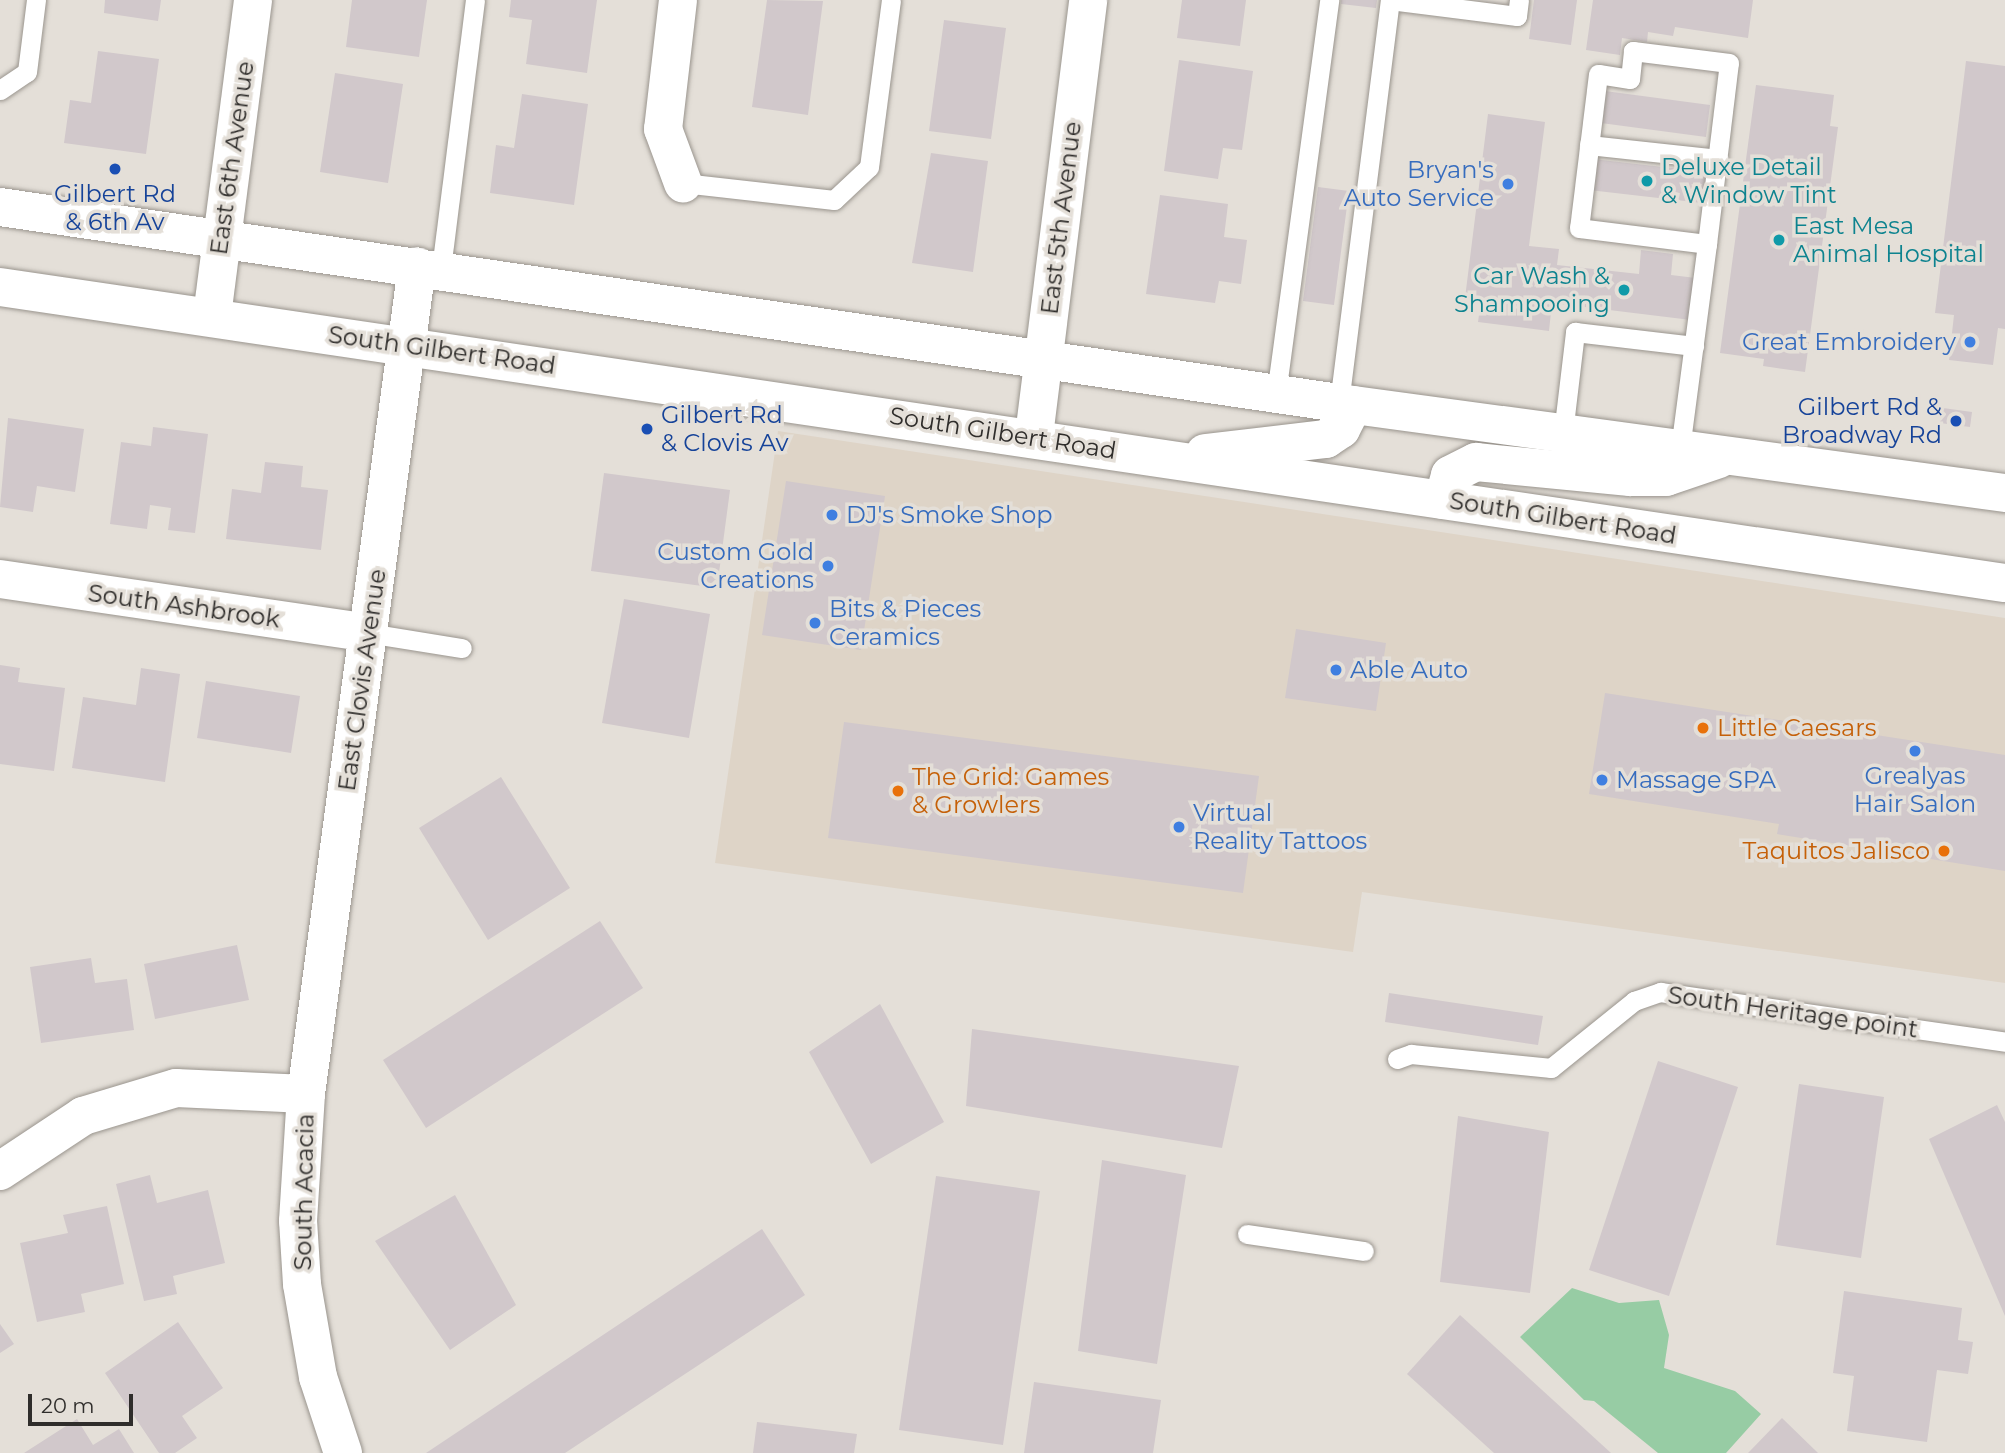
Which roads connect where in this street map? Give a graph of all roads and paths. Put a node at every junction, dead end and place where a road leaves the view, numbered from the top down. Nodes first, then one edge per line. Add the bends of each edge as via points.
1 (36, 0) edge
2 (253, 0) edge
3 (475, 0) edge
4 (678, 0) edge
5 (891, 0) edge
6 (1088, 0) edge
7 (1329, 0) edge
8 (1519, 0) edge
9 (0, 90) edge
10 (1590, 145) junction
11 (1718, 159) junction
12 (683, 183) joint
13 (0, 207) edge
14 (221, 238) junction
15 (1707, 244) junction
16 (429, 268) junction
17 (0, 287) edge
18 (212, 316) junction
19 (407, 345) junction
20 (1694, 346) junction
21 (1043, 359) junction
22 (1276, 394) junction
23 (1346, 404) junction
24 (1563, 433) junction
25 (1034, 436) junction
26 (1680, 449) junction
27 (1728, 456) junction
28 (1175, 459) junction
29 (2005, 493) edge
30 (1443, 500) junction
31 (0, 579) edge
32 (2005, 583) edge
33 (368, 633) junction
34 (462, 648) dead end
35 (2005, 1042) edge
36 (1397, 1059) dead end
37 (306, 1094) junction
38 (0, 1171) edge
39 (1247, 1234) dead end
40 (1364, 1251) dead end
41 (337, 1451) edge

1 - 9 lane via 27,72
2 - 14 main road, East 6th Avenue
3 - 16 lane
4 - 12 main road via 663,130
5 - 12 lane via 869,167 834,200
6 - 21 main road, East 5th Avenue
7 - 22 lane
8 - 23 lane via 1517,16 1390,0
10 - 11 lane
10 - 11 lane via 1598,74 1630,79 1633,51 1729,63
10 - 15 lane via 1579,228
11 - 15 lane
13 - 14 main road
14 - 16 main road
14 - 18 main road, East 6th Avenue
15 - 20 lane
16 - 19 main road, East Clovis Avenue
16 - 21 main road
17 - 18 main road, South Gilbert Road
18 - 19 main road, South Gilbert Road
19 - 25 main road, South Gilbert Road
19 - 33 main road, East Clovis Avenue
20 - 24 lane via 1575,332
20 - 26 lane
21 - 22 main road
21 - 25 main road, East 5th Avenue
22 - 23 main road
23 - 24 main road
23 - 28 main road via 1341,429 1326,439 1245,446
24 - 26 main road
25 - 28 main road, South Gilbert Road
26 - 27 main road
27 - 29 main road
27 - 30 main road via 1666,477 1476,462 1450,475
28 - 30 main road, South Gilbert Road
30 - 32 main road, South Gilbert Road
31 - 33 main road, South Ashbrook
33 - 34 lane
33 - 37 main road, East Clovis Avenue
35 - 36 lane, South Heritage point via 1660,992 1634,1001 1551,1068 1411,1054
37 - 38 main road via 176,1088 83,1116
37 - 41 main road, South Acacia via 298,1222 302,1284
39 - 40 lane

